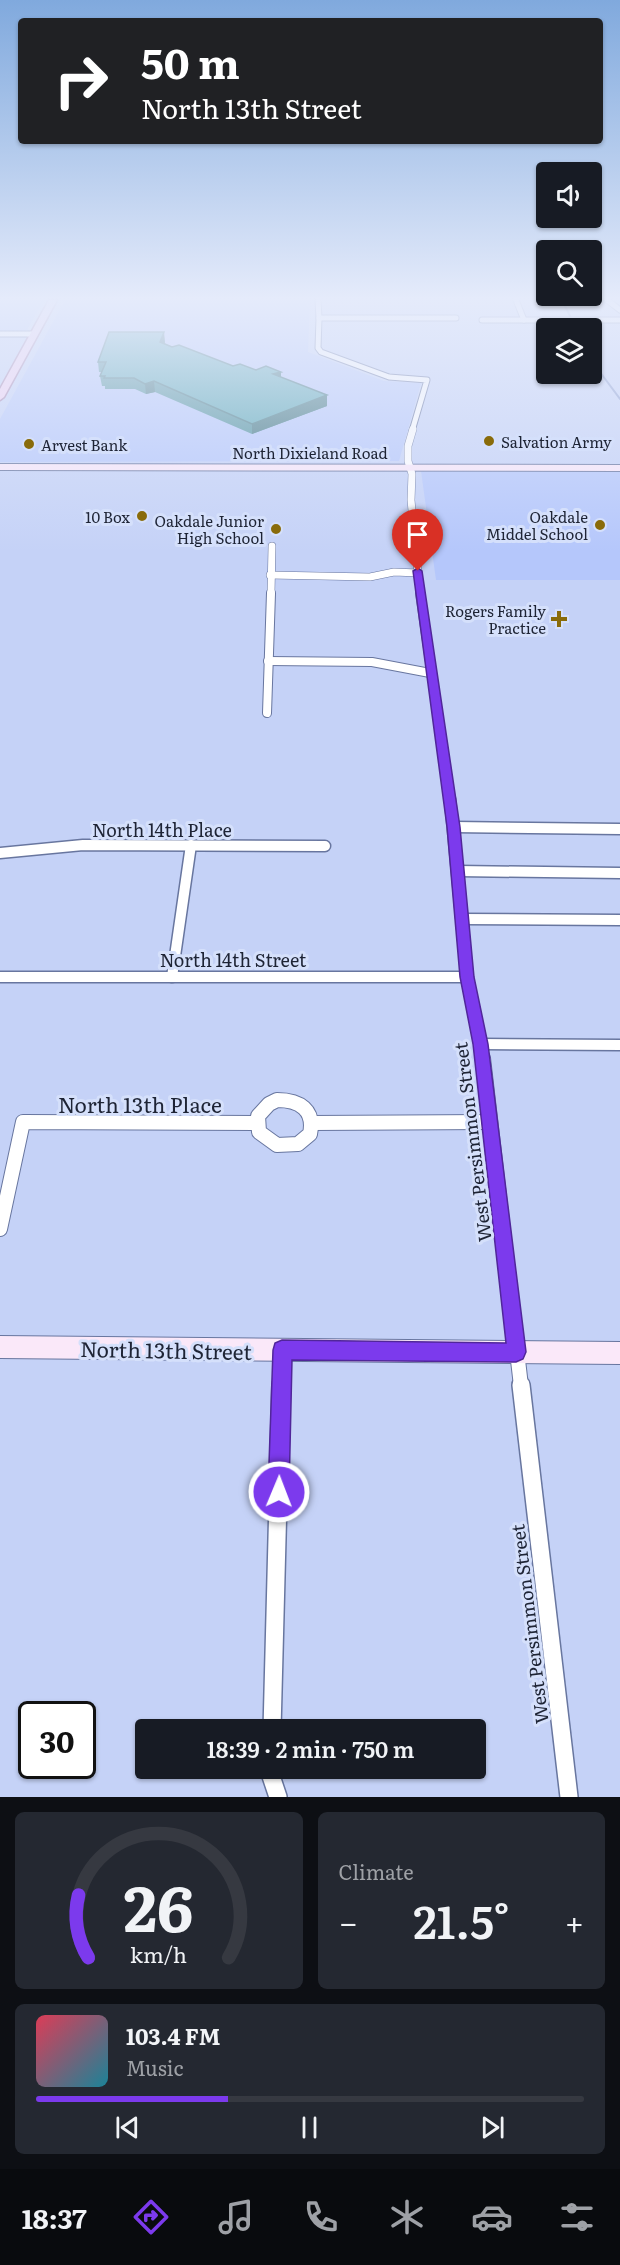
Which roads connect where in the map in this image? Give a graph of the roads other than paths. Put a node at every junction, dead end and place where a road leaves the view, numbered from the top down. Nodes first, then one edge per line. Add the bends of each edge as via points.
1 (426, 384) edge
2 (3, 387) edge
3 (0, 398) edge
4 (0, 466) edge
5 (409, 466) junction
6 (620, 468) edge
7 (272, 546) dead end
8 (418, 573) junction
9 (270, 575) junction
10 (268, 661) junction
11 (430, 673) junction
12 (267, 713) dead end
13 (454, 827) junction
14 (620, 829) edge
15 (190, 845) junction
16 (325, 846) dead end
17 (0, 853) edge
18 (458, 871) junction
19 (620, 873) edge
20 (462, 919) junction
21 (620, 920) edge
22 (172, 976) junction
23 (0, 977) edge
24 (467, 977) junction
25 (480, 1044) junction
26 (620, 1045) edge
27 (489, 1122) junction
28 (257, 1123) junction
29 (312, 1123) junction
30 (0, 1230) edge
31 (0, 1347) edge
32 (282, 1350) junction
33 (516, 1352) junction
34 (620, 1353) edge
35 (272, 1719) edge
36 (273, 1779) edge
37 (278, 1797) edge
38 (569, 1797) edge

1 - 5 street, West Persimmon Street via 408,446
2 - 3 main road
4 - 5 main road, North Dixieland Road
5 - 6 main road, North Dixieland Road
5 - 8 street, West Persimmon Street
7 - 9 street
8 - 9 street via 370,577
8 - 11 street, West Persimmon Street
9 - 10 street
10 - 11 street via 372,662
10 - 12 street
11 - 13 street, West Persimmon Street
13 - 14 street
13 - 18 street, West Persimmon Street
15 - 16 street, North 14th Place
15 - 17 street, North 14th Place via 83,845
15 - 22 street
18 - 19 street
18 - 20 street, West Persimmon Street
20 - 21 street
20 - 24 street, West Persimmon Street
22 - 23 street, North 14th Street
22 - 24 street, North 14th Street
24 - 25 street, West Persimmon Street
25 - 26 street
25 - 27 street, West Persimmon Street
27 - 29 street
27 - 33 street, West Persimmon Street
28 - 29 street via 269,1104 286,1100 303,1105
28 - 29 street via 263,1139 288,1147 305,1140
28 - 30 street, North 13th Place via 23,1122
31 - 32 main road, North 13th Street
32 - 33 main road, North 13th Street
32 - 35 street
33 - 34 main road, North 13th Street
33 - 38 street, West Persimmon Street
36 - 37 street

